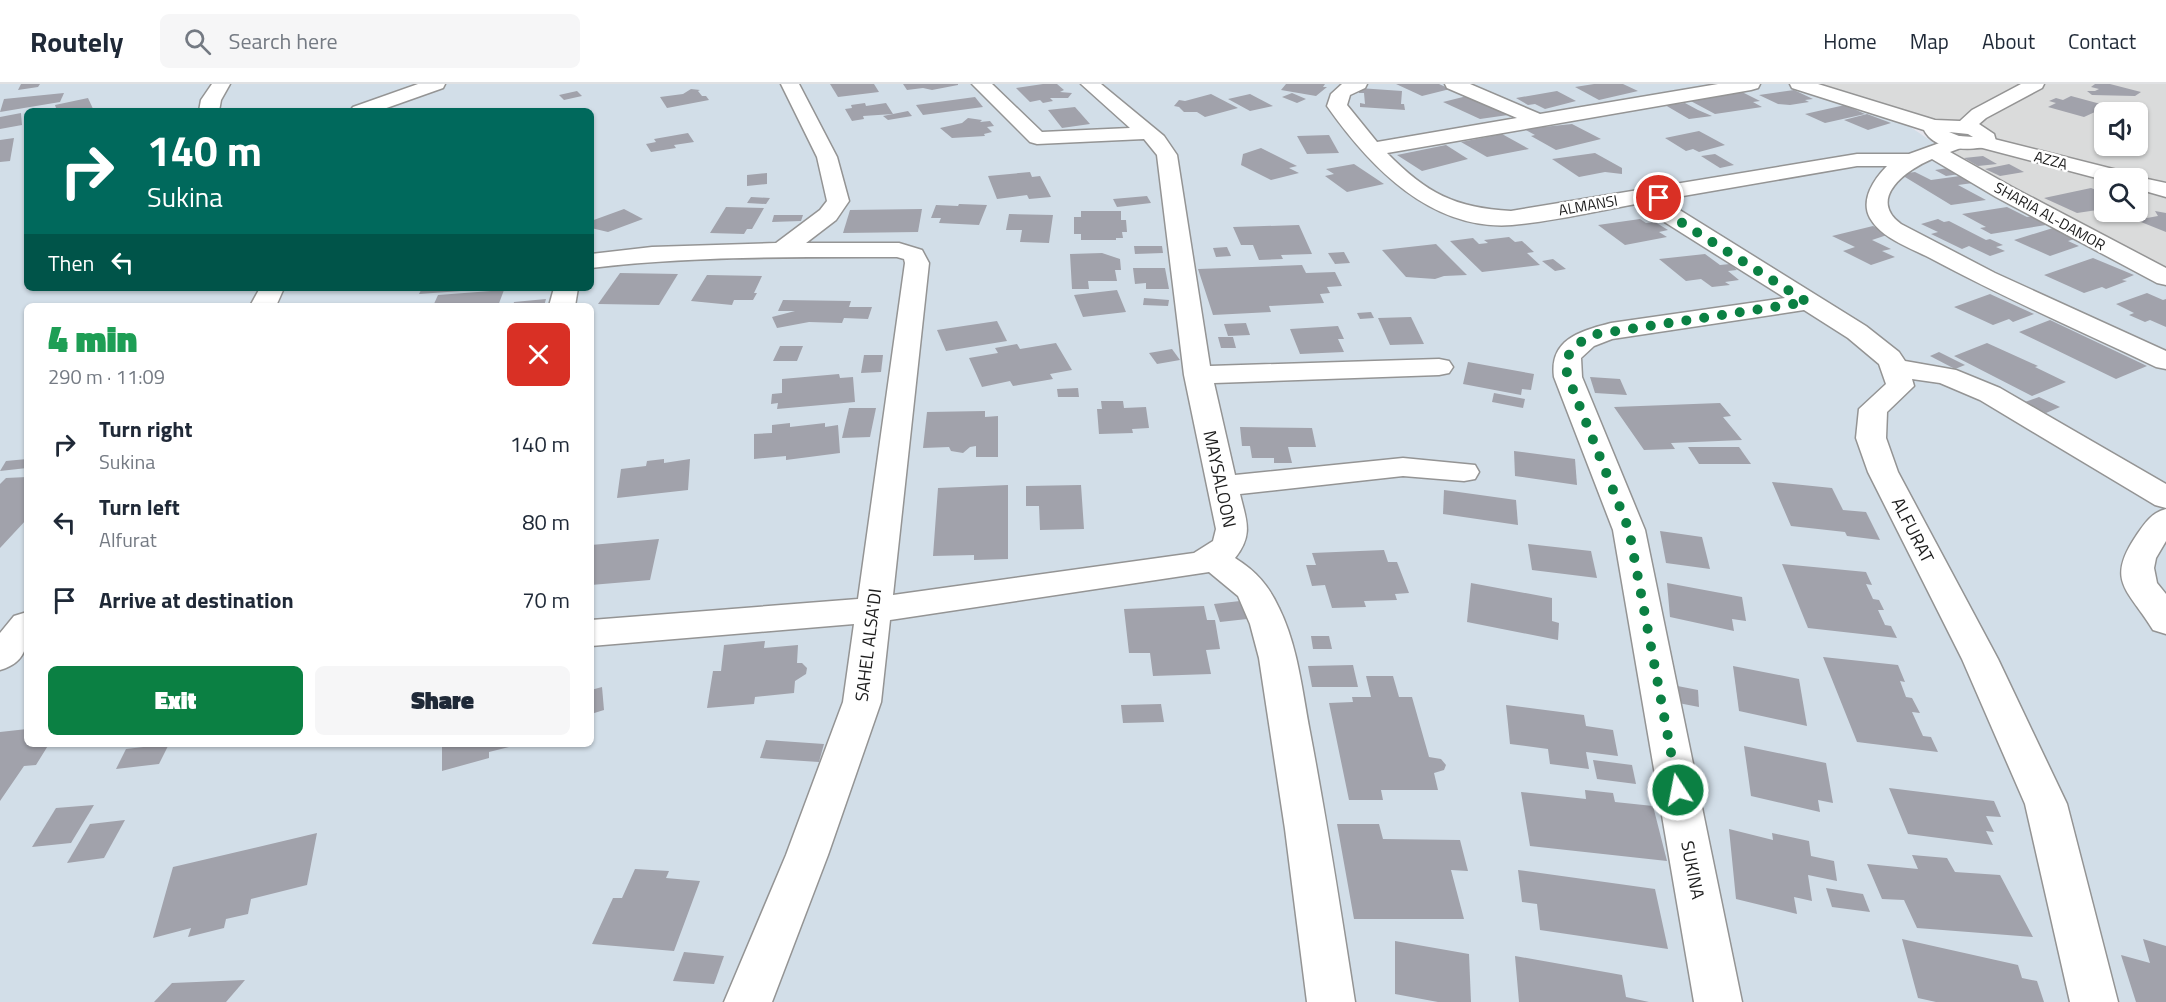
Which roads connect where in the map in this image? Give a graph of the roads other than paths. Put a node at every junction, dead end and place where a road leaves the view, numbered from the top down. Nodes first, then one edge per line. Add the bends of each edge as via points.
1 (221, 84) edge
2 (436, 84) edge
3 (790, 84) edge
4 (981, 84) edge
5 (1090, 84) edge
6 (1358, 84) edge
7 (1454, 84) edge
8 (1634, 84) edge
9 (1751, 84) edge
10 (1799, 84) edge
11 (2032, 84) edge
12 (1668, 97) junction
13 (210, 108) edge
14 (368, 108) edge
15 (1538, 120) junction
16 (1149, 133) junction
17 (1969, 137) junction
18 (1372, 149) junction
19 (1925, 156) junction
20 (2094, 171) edge
21 (2148, 186) edge
22 (1684, 188) junction
23 (2166, 190) edge
24 (782, 250) junction
25 (594, 260) edge
26 (2166, 278) edge
27 (1807, 302) junction
28 (2166, 361) edge
29 (1439, 367) dead end
30 (1896, 368) junction
31 (1198, 375) junction
32 (1464, 472) dead end
33 (1222, 486) junction
34 (2166, 498) edge
35 (2166, 519) edge
36 (1212, 559) junction
37 (872, 610) junction
38 (2166, 621) edge
39 (24, 629) edge
40 (594, 633) edge
41 (0, 657) edge
42 (748, 1002) edge
43 (1330, 1002) edge
44 (1718, 1002) edge
45 (2094, 1002) edge

1 - 13 street
2 - 14 street
3 - 24 street via 827,157 838,201 828,215
4 - 16 street via 1037,138
5 - 16 street, MAYSALOON
6 - 18 street, ALMANSI via 1342,91 1337,106
7 - 15 street
8 - 12 street
9 - 12 street
10 - 17 street, AZZA via 1936,127 1948,125
11 - 17 street via 1979,114
12 - 15 street
15 - 18 street
16 - 31 street, MAYSALOON via 1167,155
17 - 19 street
17 - 20 street, AZZA
18 - 22 street, ALMANSI via 1400,178 1439,205 1478,217 1511,218
19 - 22 street, ALMANSI via 1857,160
19 - 26 street, SHARIA AL-DAMOR via 2004,192
19 - 28 street via 1894,169 1886,178 1879,194 1878,213 1886,224 1986,278
21 - 23 street
22 - 27 street via 1661,196 1659,204 1664,211
24 - 25 street
24 - 37 street, SAHEL ALSA'DI via 899,250 914,255 918,263
27 - 30 street via 1857,332
27 - 44 street, SUKINA via 1597,334 1576,345 1566,361 1568,377 1629,530
29 - 31 street
30 - 34 street via 1947,376 1990,394
30 - 45 street, ALFURAT via 1900,386 1874,409 1871,438 1883,472 1980,659 2046,804
31 - 33 street, MAYSALOON
32 - 33 street via 1403,466
33 - 36 street, MAYSALOON via 1232,535 1227,548
35 - 38 street via 2139,555 2135,570
36 - 37 street via 1190,566
36 - 43 street via 1239,576 1253,592 1266,618 1278,662 1307,824
37 - 40 street
37 - 42 street, SAHEL ALSA'DI via 862,702
39 - 41 street

